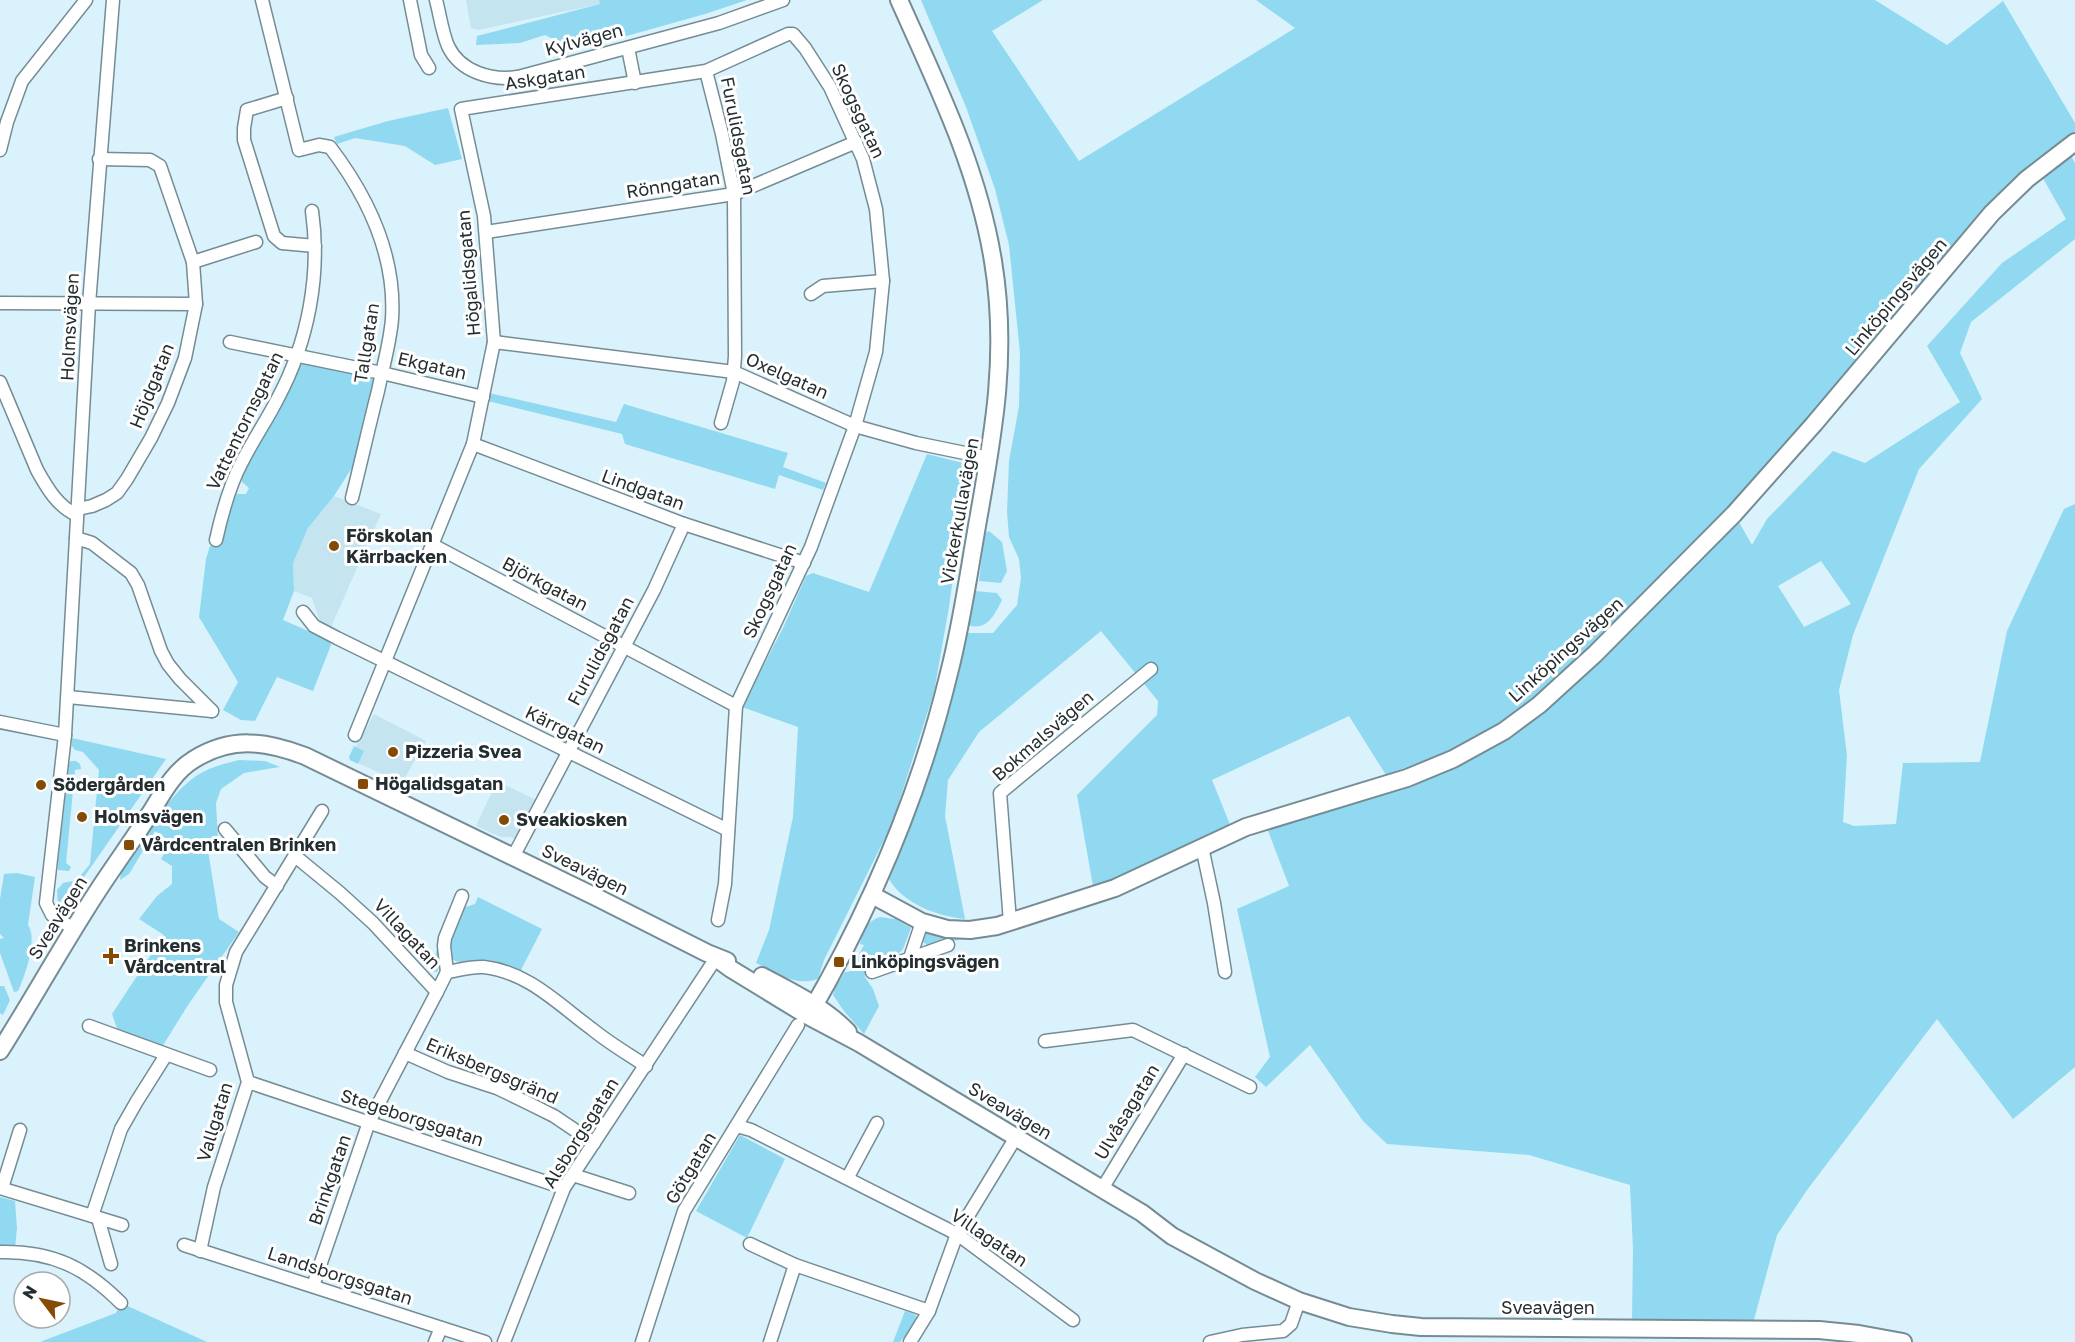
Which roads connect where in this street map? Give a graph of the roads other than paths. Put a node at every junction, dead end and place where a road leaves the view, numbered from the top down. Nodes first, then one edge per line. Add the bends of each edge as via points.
1 (86, 0) edge
2 (113, 0) edge
3 (262, 0) edge
4 (410, 0) edge
5 (436, 0) edge
6 (783, 0) edge
7 (899, 0) edge
8 (793, 34) joint
9 (628, 48) junction
10 (429, 68) dead end
11 (706, 71) junction
12 (635, 83) junction
13 (287, 98) junction
14 (461, 109) joint
15 (856, 142) junction
16 (2075, 142) edge
17 (0, 150) edge
18 (99, 159) junction
19 (734, 194) junction
20 (312, 211) dead end
21 (486, 232) junction
22 (256, 242) dead end
23 (315, 246) junction
24 (193, 262) junction
25 (883, 281) junction
26 (811, 294) dead end
27 (0, 303) edge
28 (89, 304) junction
29 (196, 304) junction
30 (230, 342) dead end
31 (494, 342) junction
32 (297, 356) junction
33 (734, 372) junction
34 (382, 373) junction
35 (0, 382) edge
36 (483, 397) junction
37 (721, 423) dead end
38 (855, 426) junction
39 (473, 444) junction
40 (989, 458) junction
41 (352, 498) dead end
42 (77, 512) junction
43 (684, 525) junction
44 (76, 538) junction
45 (216, 540) dead end
46 (433, 545) junction
47 (804, 563) junction
48 (303, 612) dead end
49 (624, 646) junction
50 (386, 662) junction
51 (1151, 669) dead end
52 (68, 697) junction
53 (736, 706) junction
54 (0, 722) edge
55 (65, 735) junction
56 (356, 735) dead end
57 (568, 752) junction
58 (322, 811) dead end
59 (225, 829) dead end
60 (728, 830) junction
61 (1202, 847) junction
62 (295, 856) junction
63 (513, 857) junction
64 (277, 886) junction
65 (872, 895) junction
66 (462, 896) dead end
67 (718, 920) dead end
68 (922, 922) junction
69 (1010, 922) junction
70 (74, 929) junction
71 (948, 945) dead end
72 (716, 958) junction
73 (910, 958) junction
74 (447, 972) junction
75 (872, 972) dead end
76 (1225, 972) dead end
77 (437, 992) junction
78 (807, 1016) junction
79 (89, 1026) dead end
80 (1045, 1041) dead end
81 (0, 1051) edge
82 (405, 1053) junction
83 (1184, 1054) junction
84 (166, 1055) junction
85 (646, 1066) junction
86 (210, 1070) dead end
87 (248, 1082) junction
88 (1250, 1087) dead end
89 (369, 1122) junction
90 (877, 1123) dead end
91 (737, 1126) junction
92 (20, 1130) dead end
93 (1016, 1137) junction
94 (594, 1143) junction
95 (573, 1175) junction
96 (848, 1177) junction
97 (1, 1188) edge
98 (564, 1188) junction
99 (1102, 1189) junction
100 (629, 1193) dead end
101 (95, 1217) junction
102 (122, 1225) dead end
103 (957, 1234) junction
104 (750, 1244) dead end
105 (184, 1245) dead end
106 (200, 1251) junction
107 (0, 1252) edge
108 (111, 1264) dead end
109 (795, 1265) junction
110 (313, 1287) junction
111 (1299, 1302) junction
112 (121, 1303) dead end
113 (929, 1311) junction
114 (1073, 1320) dead end
115 (441, 1328) junction
116 (435, 1342) edge
117 (485, 1342) edge
118 (504, 1342) edge
119 (642, 1342) edge
120 (770, 1342) edge
121 (910, 1342) edge
122 (1210, 1342) edge
123 (1903, 1342) edge

1 - 17 street via 22,81
2 - 18 street, Holmsvägen
3 - 13 street
4 - 10 street
5 - 9 street, Kylvägen via 452,53 490,77 518,77
6 - 9 street, Kylvägen via 719,23
7 - 40 main road, Vickerkullavägen via 962,144 987,227 999,304 1000,342 996,420
8 - 11 street, Askgatan
8 - 15 street, Skogsgatan via 830,87
9 - 12 street
11 - 12 street, Askgatan
11 - 19 street, Furulidsgatan
12 - 14 street, Askgatan
13 - 23 street via 247,110 244,140 274,236 282,243
13 - 34 street, Tallgatan via 299,150 318,145 330,147 366,201 380,236 392,302
14 - 21 street, Högalidsgatan
15 - 19 street, Rönngatan
15 - 25 street, Skogsgatan via 876,209
16 - 61 main road, Linköpingsvägen via 2004,200 1734,514 1539,705 1481,745 1431,768 1246,827
18 - 24 street, Höjdgatan via 150,160 160,166
18 - 28 street, Holmsvägen
19 - 21 street, Rönngatan
19 - 33 street, Furulidsgatan
20 - 23 street, Vattentornsgatan
21 - 31 street, Högalidsgatan
22 - 24 street
23 - 32 street, Vattentornsgatan via 310,306
24 - 29 street, Höjdgatan
25 - 26 street via 823,286
25 - 38 street, Skogsgatan via 876,352
27 - 28 street
28 - 29 street
28 - 42 street, Holmsvägen
29 - 42 street, Höjdgatan via 180,374 151,438 117,493
30 - 32 street, Ekgatan
31 - 33 street, Oxelgatan
31 - 36 street, Högalidsgatan
32 - 34 street, Ekgatan
32 - 45 street, Vattentornsgatan via 232,483
33 - 37 street, Furulidsgatan
33 - 38 street, Oxelgatan
34 - 36 street, Ekgatan
34 - 41 street, Tallgatan
35 - 42 street via 40,477 62,506
36 - 39 street, Högalidsgatan
38 - 40 street, Oxelgatan
38 - 47 street, Skogsgatan
39 - 43 street, Lindgatan
39 - 46 street, Högalidsgatan
40 - 65 main road, Vickerkullavägen via 958,635 938,718 910,805
42 - 44 street, Holmsvägen
43 - 47 street, Lindgatan
43 - 49 street, Furulidsgatan
44 - 52 street, Holmsvägen
44 - 52 street via 92,543 131,573 168,664 212,711
46 - 49 street, Björkgatan
46 - 50 street, Högalidsgatan
47 - 53 street, Skogsgatan
48 - 50 street, Kärrgatan via 314,626
49 - 53 street, Björkgatan
49 - 57 street, Furulidsgatan
50 - 56 street, Högalidsgatan
50 - 57 street, Kärrgatan
51 - 69 street, Bokmalsvägen via 1000,793
52 - 55 street, Holmsvägen
53 - 60 street, Skogsgatan
54 - 55 street
55 - 70 street, Holmsvägen via 46,903 52,915
57 - 60 street, Kärrgatan
57 - 63 street, Furulidsgatan
58 - 62 street
59 - 64 street
60 - 67 street, Skogsgatan via 723,904
61 - 69 main road, Linköpingsvägen via 1115,888
61 - 76 street
62 - 64 street
62 - 77 street, Villagatan via 365,915
63 - 70 main road, Sveavägen via 339,774 265,753 234,754 200,766 154,809
63 - 72 main road, Sveavägen
64 - 87 street, Vallgatan via 236,952 226,985 226,1002
65 - 68 main road, Linköpingsvägen
65 - 78 main road, Vickerkullavägen
66 - 74 street via 445,938
68 - 69 main road, Linköpingsvägen via 961,931
68 - 73 street
70 - 81 main road, Sveavägen
71 - 73 street
72 - 78 main road, Sveavägen via 746,967
72 - 85 street, Alsborgsgatan
73 - 75 street
74 - 77 street, Villagatan
74 - 85 street, Villagatan via 483,967 519,977 551,995 591,1029
77 - 82 street, Brinkgatan
78 - 91 street, Götgatan
78 - 93 main road, Sveavägen via 831,1016 859,1043
79 - 84 street
80 - 83 street via 1133,1030
82 - 89 street, Brinkgatan
82 - 94 street, Eriksbergsgränd via 497,1088 554,1116
83 - 88 street
83 - 99 street, Ulvåsagatan
84 - 86 street
84 - 101 street via 121,1129
85 - 94 street, Alsborgsgatan
87 - 89 street, Stegeborgsgatan
87 - 106 street, Vallgatan via 214,1187
89 - 98 street, Stegeborgsgatan
89 - 110 street, Brinkgatan
90 - 96 street
91 - 96 street, Villagatan
91 - 119 street, Götgatan via 684,1211
92 - 97 street
93 - 99 main road, Sveavägen
93 - 103 street
94 - 95 street, Alsborgsgatan
95 - 98 street, Alsborgsgatan
95 - 100 street
96 - 103 street, Villagatan
97 - 101 street
98 - 118 street, Alsborgsgatan
99 - 111 main road, Sveavägen via 1167,1233
101 - 102 street
101 - 108 street
103 - 113 street
103 - 114 street, Villagatan
104 - 109 street
105 - 106 street, Landsborgsgatan
106 - 110 street, Landsborgsgatan
107 - 112 street via 45,1256 66,1263 98,1280
109 - 113 street
109 - 120 street
110 - 115 street, Landsborgsgatan
111 - 122 street via 1287,1329
111 - 123 main road, Sveavägen via 1360,1319 1421,1327 1819,1330
113 - 121 street
115 - 116 street
115 - 117 street, Landsborgsgatan

